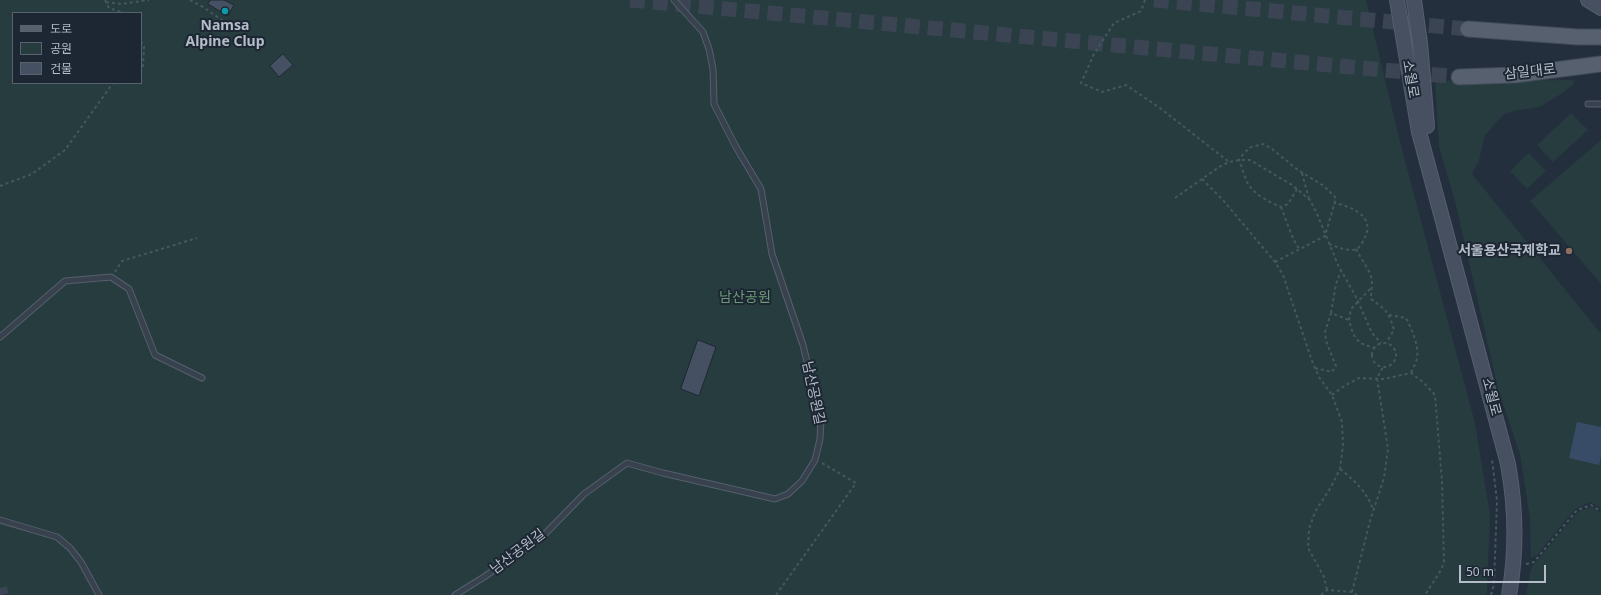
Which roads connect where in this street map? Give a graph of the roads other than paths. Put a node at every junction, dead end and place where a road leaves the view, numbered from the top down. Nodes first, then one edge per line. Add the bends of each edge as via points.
1 (674, 0) edge
2 (1397, 0) edge
3 (1414, 0) edge
4 (1588, 0) edge
5 (1601, 8) edge
6 (1468, 29) tunnel mouth
7 (1601, 37) edge
8 (1594, 65) edge
9 (1601, 70) edge
10 (1459, 77) tunnel mouth
11 (1588, 104) dead end
12 (1601, 104) edge
13 (1438, 204) junction
14 (0, 337) edge
15 (202, 378) dead end
16 (0, 520) edge
17 (99, 595) edge
18 (455, 595) edge
19 (1509, 595) edge

1 - 18 lane, 남산공원길 via 703,32 713,70 714,104 761,189 772,254 803,346 821,420 815,460 802,481 788,494 775,499 627,463 584,494 541,538
2 - 13 main road, 소월로 via 1419,132
3 - 13 main road, 소월로
4 - 5 main road
6 - 7 main road
8 - 9 main road
8 - 10 main road, 삼일대로 via 1515,75
11 - 12 lane
13 - 19 main road, 소월로 via 1508,464 1514,495 1514,566
14 - 15 lane via 65,281 111,278 129,289 155,355
16 - 17 lane via 57,537 81,562

